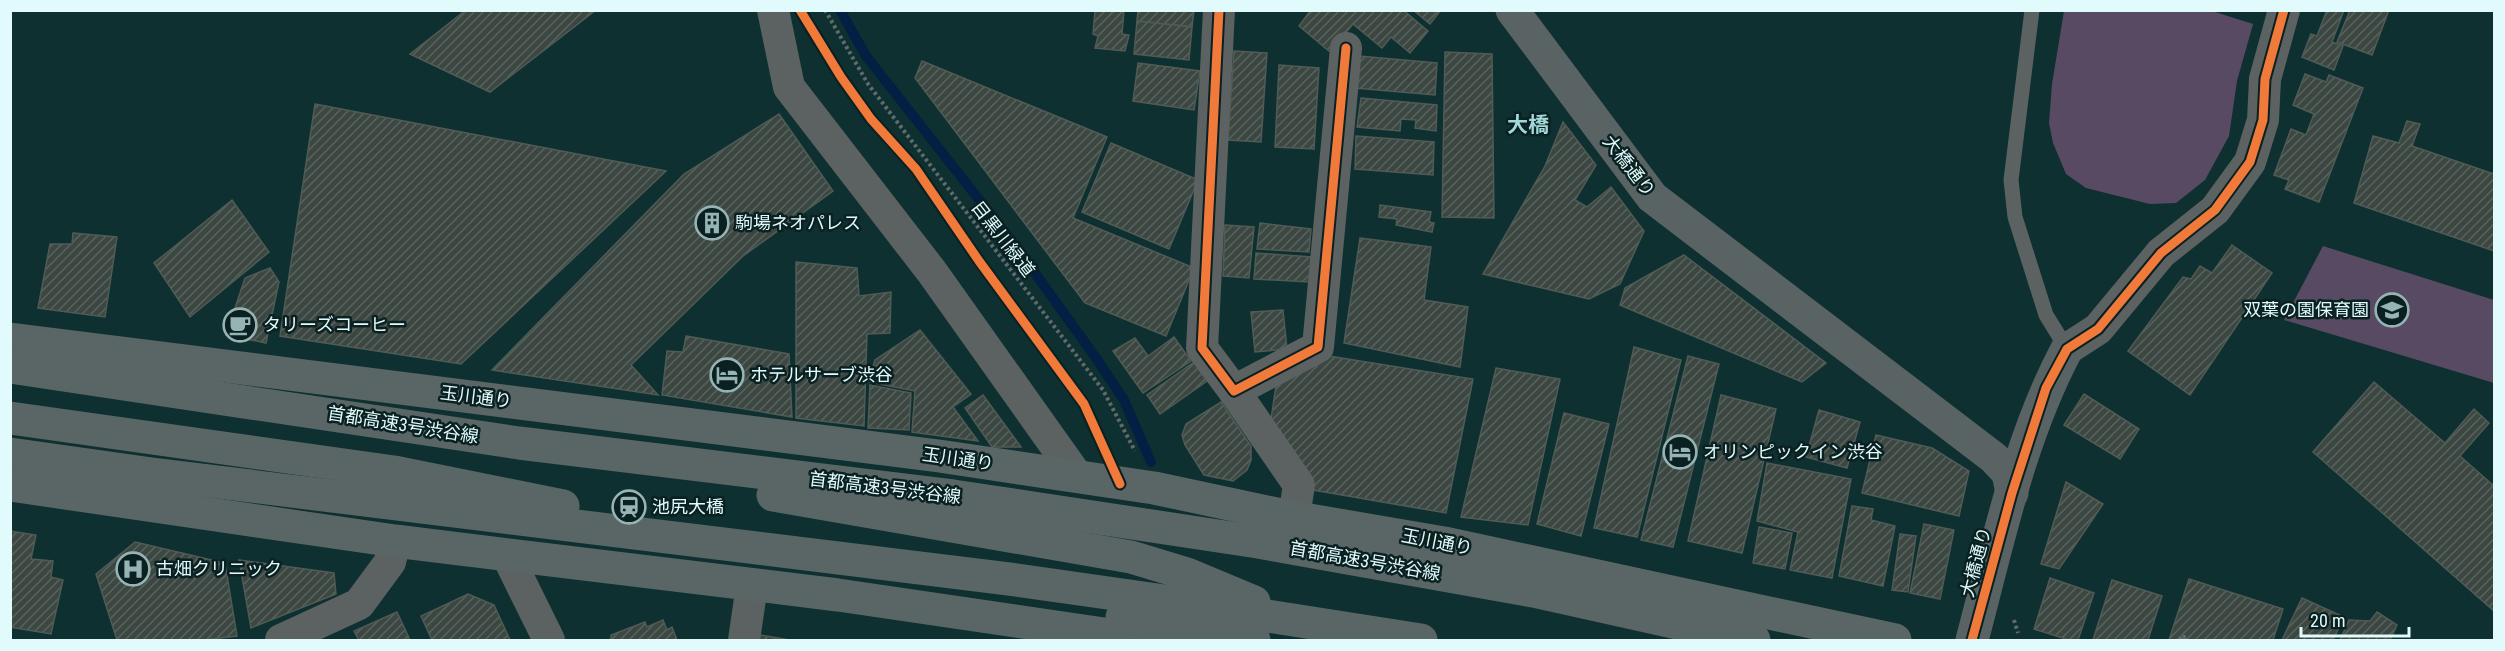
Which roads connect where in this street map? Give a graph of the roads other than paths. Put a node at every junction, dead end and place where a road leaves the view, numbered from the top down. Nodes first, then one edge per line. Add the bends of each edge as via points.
1 (773, 10) edge
2 (1219, 10) edge
3 (1512, 10) edge
4 (2032, 10) edge
5 (2284, 10) edge
6 (1346, 48) dead end
7 (10, 328) edge
8 (11, 339) edge
9 (2067, 349) junction
10 (10, 367) edge
11 (1234, 391) junction
12 (10, 418) edge
13 (519, 443) junction
14 (10, 454) edge
15 (1077, 476) junction
16 (10, 485) edge
17 (2012, 493) junction
18 (1294, 517) junction
19 (395, 541) junction
20 (770, 551) junction
21 (507, 555) junction
22 (752, 585) junction
23 (838, 595) junction
24 (286, 640) edge
25 (549, 640) edge
26 (744, 640) edge
27 (1145, 640) edge
28 (1254, 640) edge
29 (1328, 640) edge
30 (1421, 640) edge
31 (1754, 640) edge
32 (1895, 640) edge
33 (1972, 640) edge

1 - 15 street via 789,87 932,272
2 - 11 street via 1202,348
3 - 17 street, 大橋通り via 1652,197 1987,452 2008,473
4 - 9 lane via 2011,180 2015,217 2046,315
5 - 9 street via 2265,79 2263,120 2250,162 2215,210 2161,253 2098,329
6 - 11 street via 1318,347
7 - 8 street
8 - 15 highway, 玉川通り
9 - 17 street via 2046,388
10 - 13 highway, 首都高速3号渋谷線
11 - 18 street via 1299,485
12 - 23 highway via 394,472 555,504
13 - 29 highway via 689,482 1131,557 1248,599
13 - 31 highway, 首都高速3号渋谷線 via 953,496 1258,542 1533,591
14 - 20 highway
15 - 18 highway, 玉川通り
16 - 19 highway
17 - 33 street, 大橋通り
18 - 32 highway, 玉川通り via 1444,543
19 - 21 highway
19 - 24 street via 390,562 359,604
20 - 28 highway via 972,592
20 - 30 highway via 1033,583
21 - 22 highway
21 - 25 street
22 - 23 highway
22 - 26 street
23 - 27 highway

